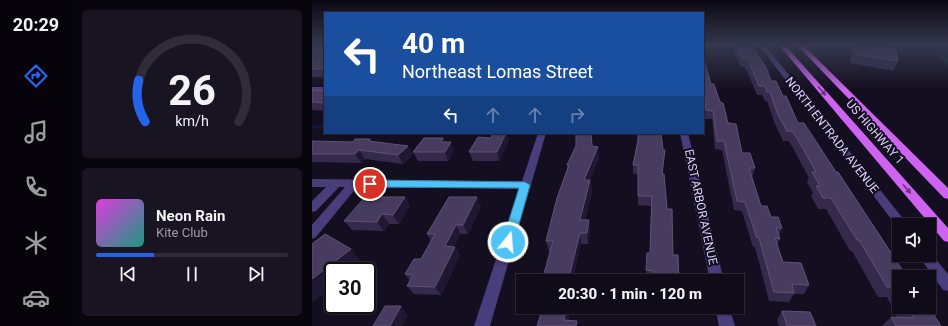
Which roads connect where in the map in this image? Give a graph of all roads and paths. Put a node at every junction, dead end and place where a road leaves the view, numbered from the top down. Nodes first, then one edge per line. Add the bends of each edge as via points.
1 (774, 60) edge
2 (796, 60) edge
3 (807, 60) edge
4 (815, 60) edge
5 (818, 63) junction
6 (800, 65) junction
7 (836, 81) junction
8 (312, 89) edge
9 (324, 89) edge
10 (542, 134) edge
11 (684, 134) edge
12 (312, 183) edge
13 (336, 183) junction
14 (354, 183) junction
15 (525, 185) junction
16 (948, 195) edge
17 (312, 208) edge
18 (897, 218) edge
19 (312, 234) edge
20 (948, 237) edge
21 (930, 262) edge
22 (715, 274) edge
23 (948, 285) edge
24 (723, 314) edge
25 (482, 326) edge
26 (726, 326) edge

1 - 18 street, NORTH ENTRADA AVENUE
2 - 6 main road, US HIGHWAY 1
3 - 5 main road
4 - 5 main road, US HIGHWAY 1
5 - 7 main road, US HIGHWAY 1
6 - 7 main road
6 -> 20 main road, US HIGHWAY 1
7 - 16 main road, US HIGHWAY 1
8 - 9 street
10 - 15 street
11 - 22 street, EAST ARBOR AVENUE
12 - 13 street
13 - 14 street
13 - 17 street
14 - 15 street
14 - 19 street
15 - 25 street
21 - 23 street
24 - 26 street

